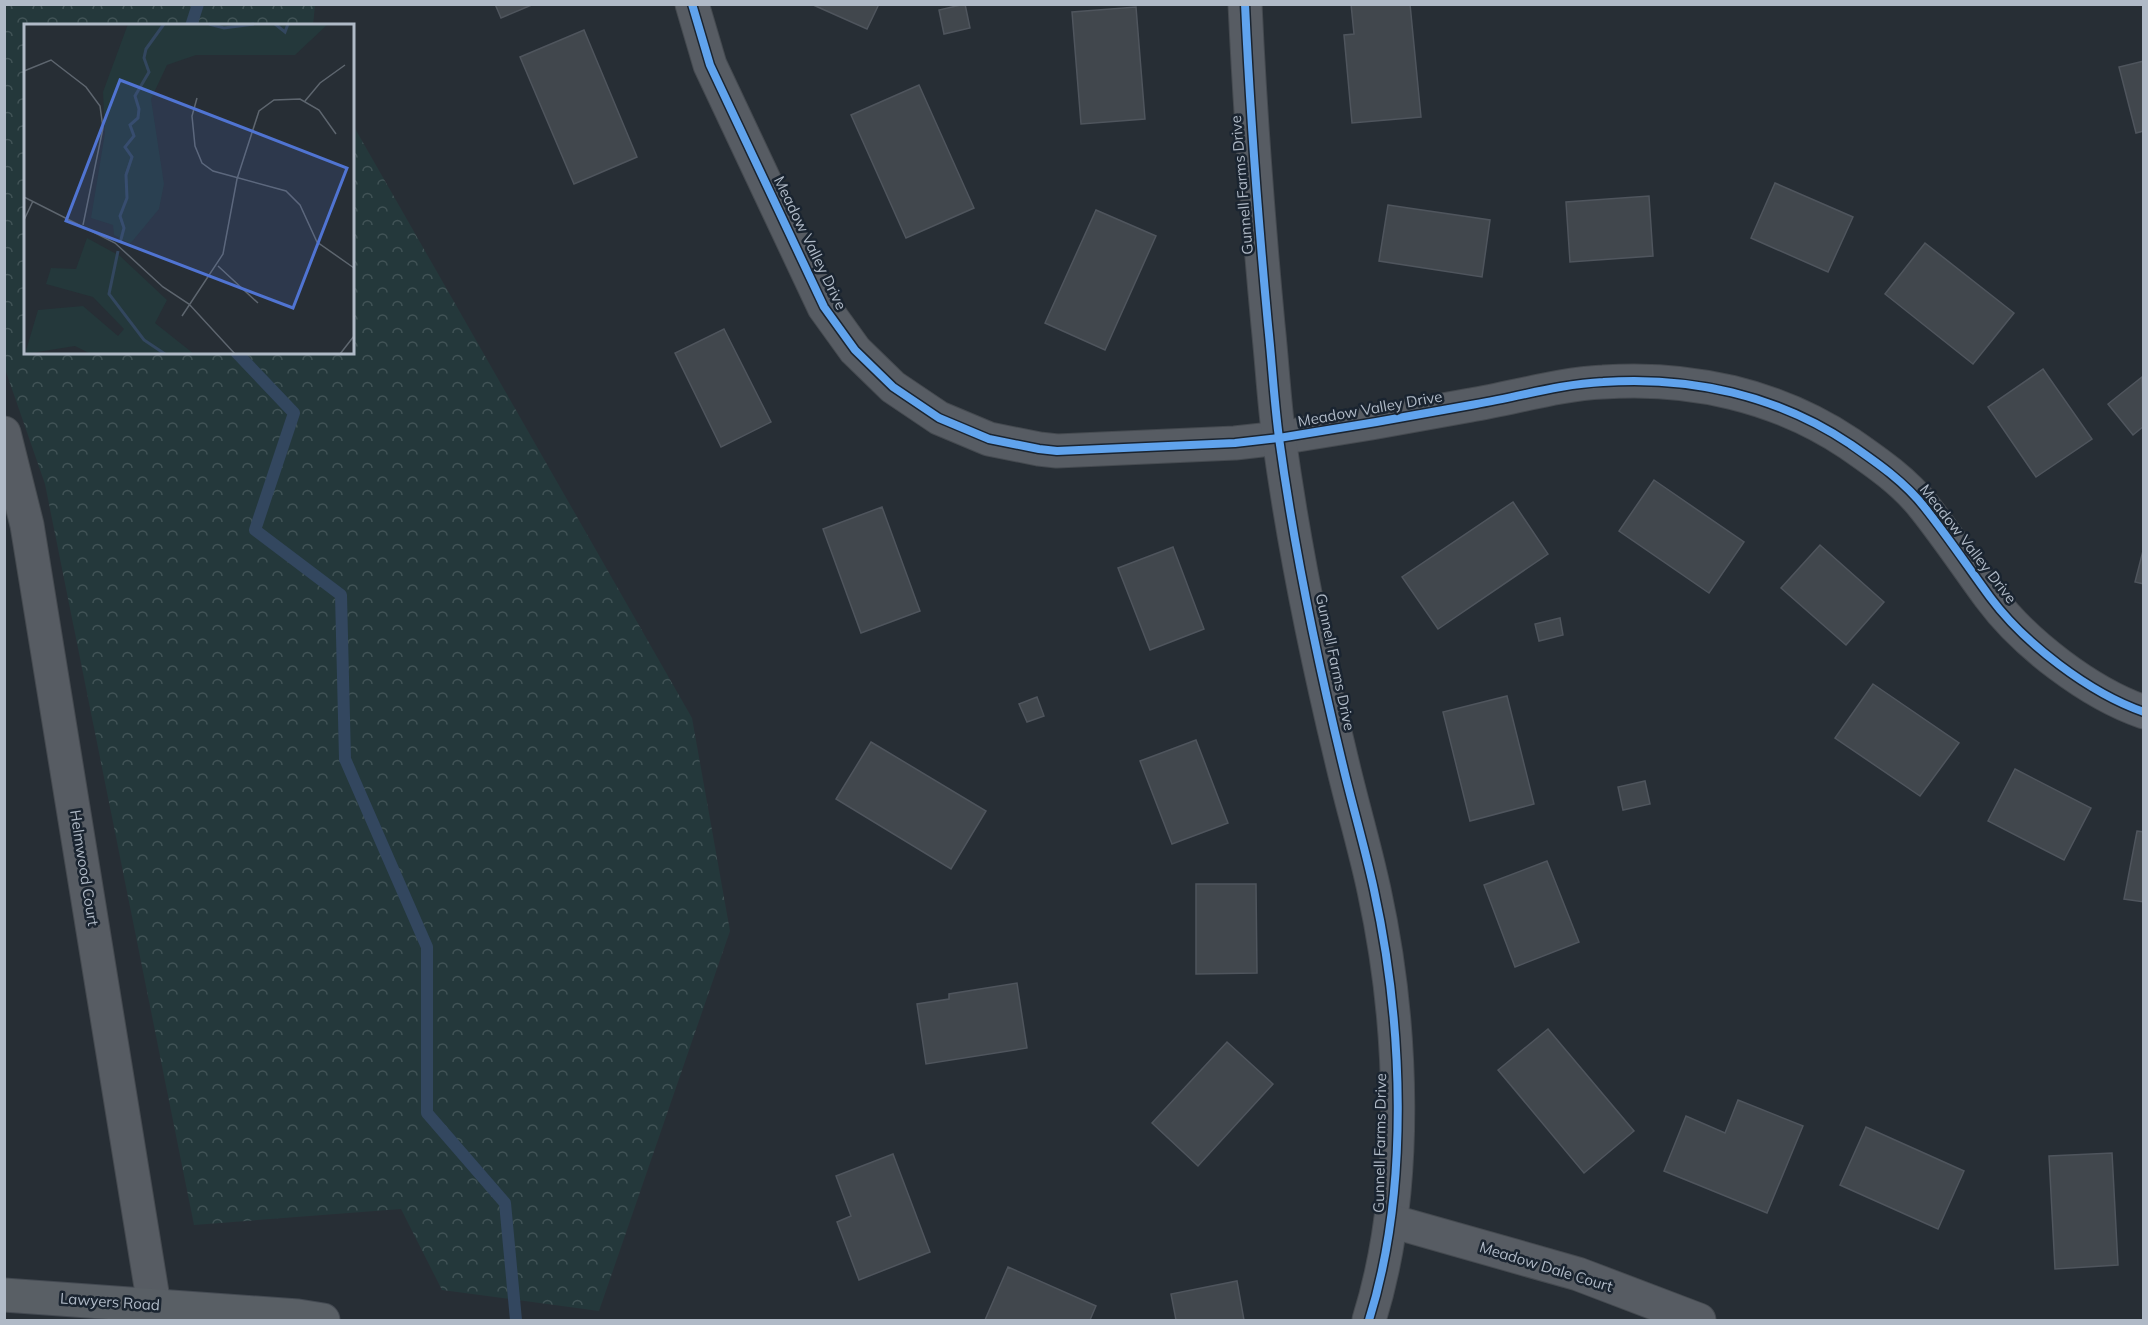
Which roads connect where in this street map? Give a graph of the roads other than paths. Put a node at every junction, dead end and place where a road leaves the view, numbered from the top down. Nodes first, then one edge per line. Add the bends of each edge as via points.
1 (692, 4) edge
2 (1245, 4) edge
3 (4, 433) edge
4 (1279, 438) junction
5 (2144, 712) edge
6 (1391, 1221) junction
7 (4, 1295) edge
8 (154, 1305) junction
9 (323, 1320) edge
10 (1369, 1320) edge
11 (1699, 1320) edge

1 - 4 street, Meadow Valley Drive via 710,65 824,308 855,350 893,387 939,418 989,439 1039,449 1223,444
2 - 4 street, Gunnell Farms Drive via 1252,161
3 - 8 street, Helmwood Court via 27,525
4 - 5 street, Meadow Valley Drive via 1601,382 1660,381 1715,387 1773,404 1829,430 1876,461 1921,502 1991,599 2035,645 2083,681
4 - 6 street, Gunnell Farms Drive via 1308,605 1375,891 1391,1000 1397,1104
6 - 10 street, Gunnell Farms Drive
6 - 11 street, Meadow Dale Court via 1578,1274
7 - 8 main road, Lawyers Road
8 - 9 main road, Lawyers Road

